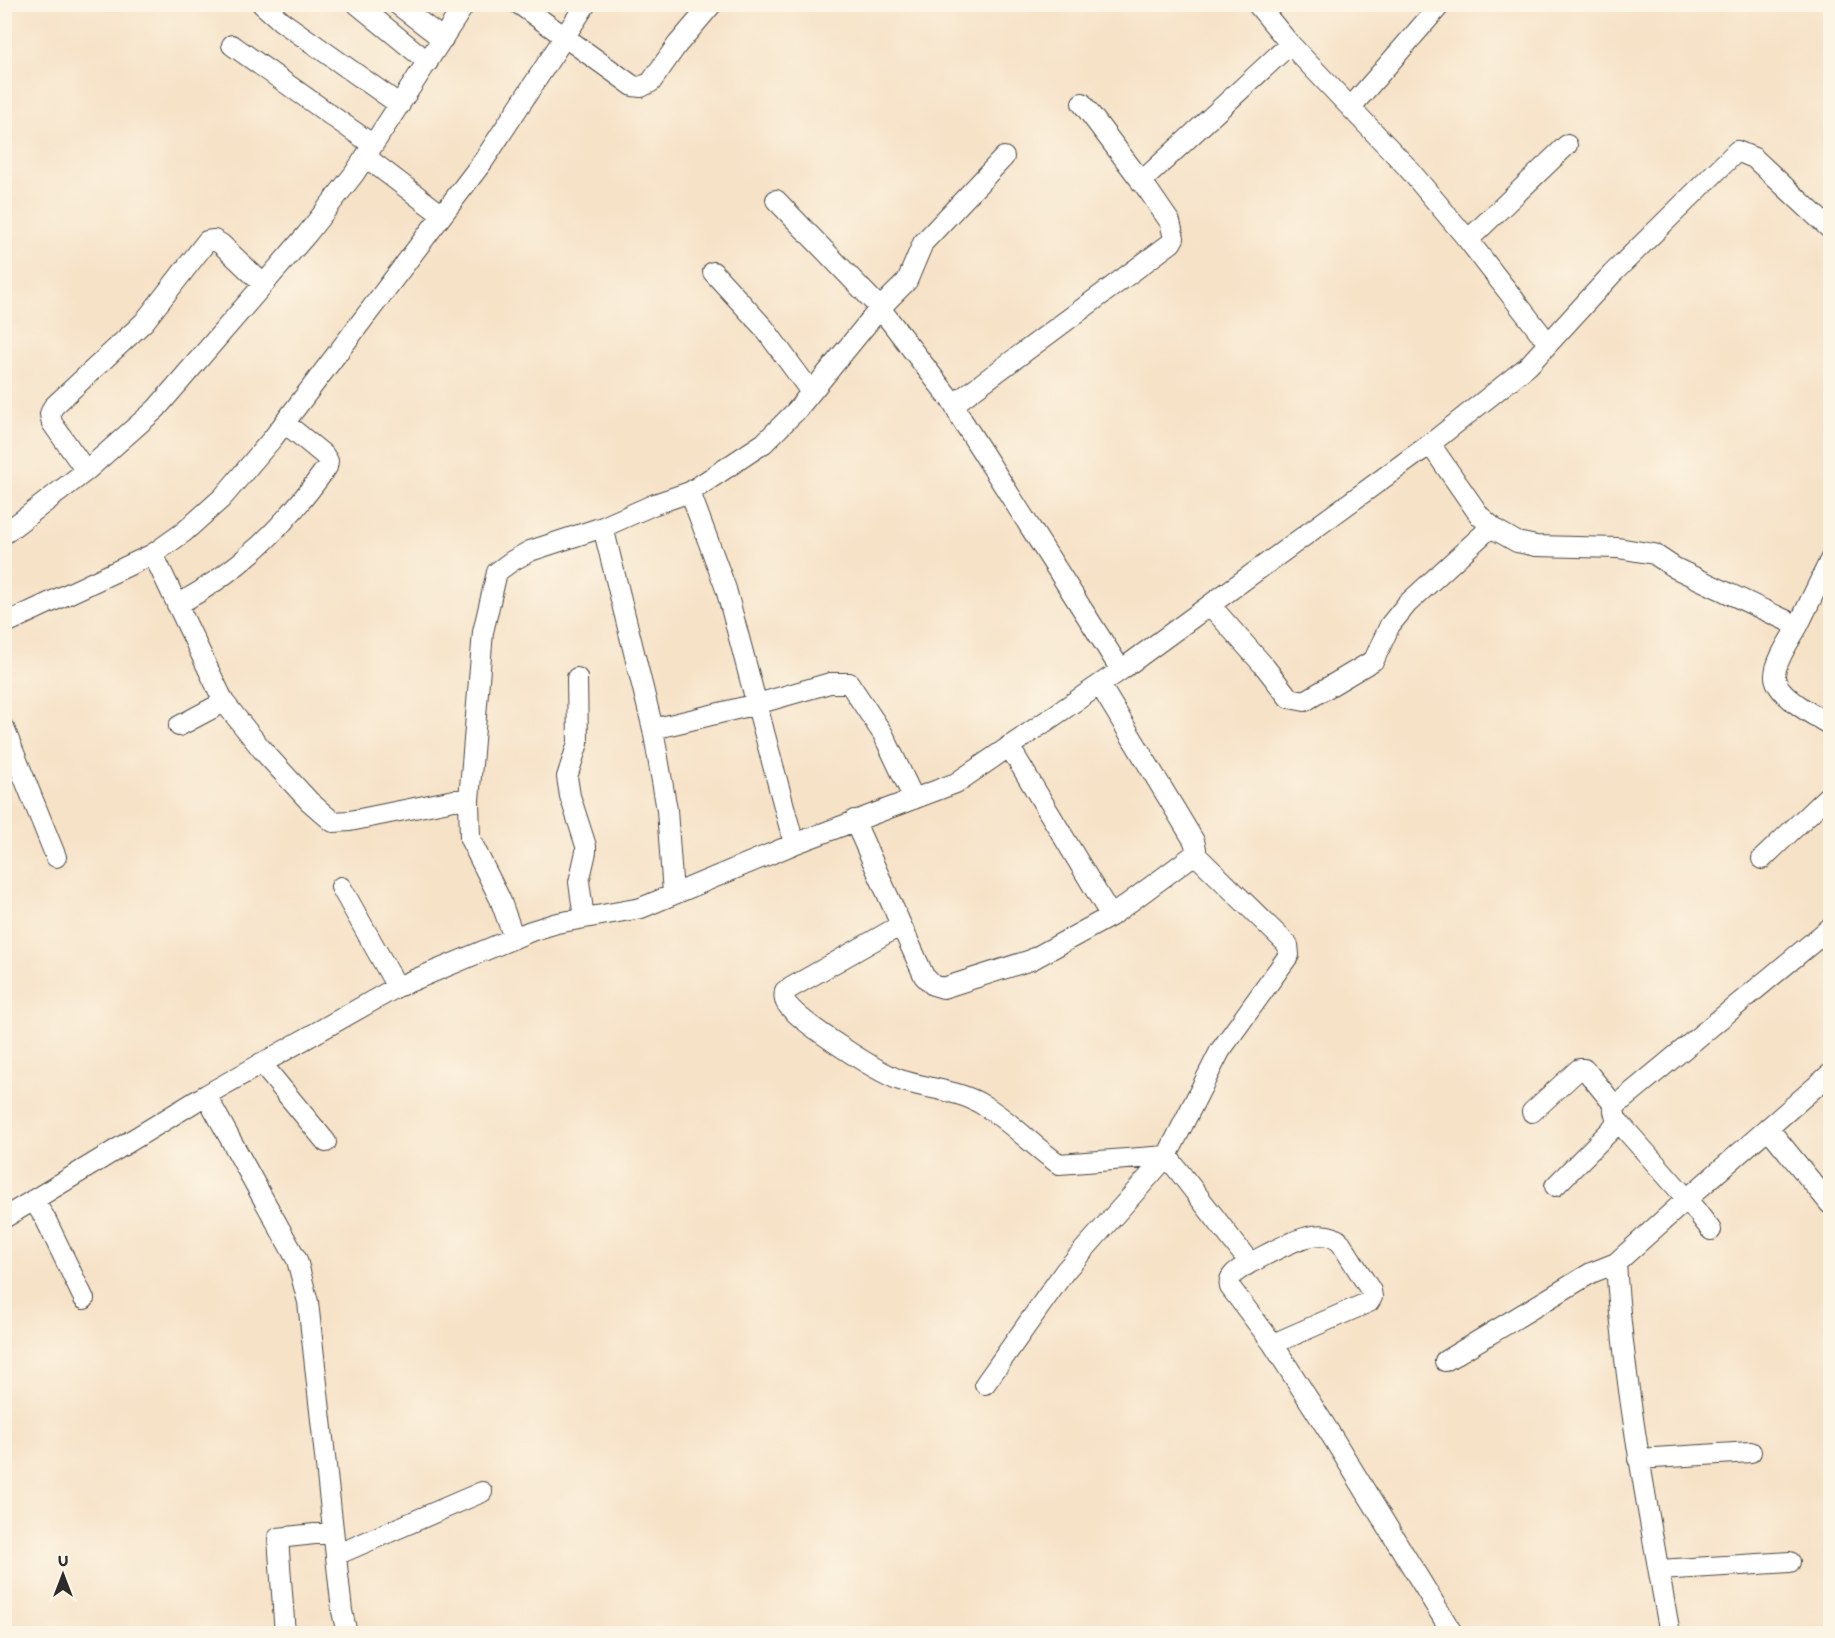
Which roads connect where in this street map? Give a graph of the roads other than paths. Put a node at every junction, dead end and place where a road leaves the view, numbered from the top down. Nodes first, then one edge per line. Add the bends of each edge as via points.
1 (262, 4) edge
2 (357, 4) edge
3 (397, 4) edge
4 (465, 4) edge
5 (519, 4) edge
6 (586, 4) edge
7 (712, 4) edge
8 (1257, 4) edge
9 (1441, 4) edge
10 (565, 37) junction
11 (442, 39) junction
12 (1290, 44) junction
13 (232, 45) dead end
14 (428, 62) junction
15 (1082, 103) dead end
16 (400, 105) junction
17 (1351, 107) junction
18 (1567, 145) dead end
19 (369, 151) junction
20 (1004, 157) dead end
21 (1142, 182) junction
22 (776, 200) dead end
23 (442, 216) junction
24 (1830, 229) edge
25 (1468, 240) junction
26 (713, 272) dead end
27 (263, 284) junction
28 (880, 308) junction
29 (1548, 344) junction
30 (811, 392) junction
31 (954, 404) junction
32 (285, 423) junction
33 (1430, 444) junction
34 (86, 471) junction
35 (690, 492) junction
36 (1492, 526) junction
37 (603, 527) junction
38 (4, 534) edge
39 (153, 554) junction
40 (1830, 560) edge
41 (177, 605) junction
42 (1210, 605) junction
43 (5, 622) edge
44 (1798, 626) junction
45 (1121, 670) junction
46 (577, 678) dead end
47 (1100, 685) junction
48 (224, 702) junction
49 (757, 704) junction
50 (1830, 725) edge
51 (179, 726) dead end
52 (4, 728) edge
53 (653, 729) junction
54 (1009, 746) junction
55 (1830, 794) edge
56 (914, 799) junction
57 (469, 800) junction
58 (854, 820) junction
59 (794, 844) junction
60 (1195, 854) junction
61 (56, 857) dead end
62 (1762, 859) dead end
63 (341, 887) dead end
64 (673, 894) junction
65 (1111, 916) junction
66 (584, 918) junction
67 (901, 924) junction
68 (1830, 928) edge
69 (514, 938) junction
70 (397, 987) junction
71 (261, 1063) junction
72 (1830, 1074) edge
73 (206, 1095) junction
74 (1532, 1112) dead end
75 (1617, 1114) junction
76 (1768, 1128) junction
77 (326, 1142) dead end
78 (1167, 1156) junction
79 (1555, 1186) dead end
80 (1687, 1199) junction
81 (33, 1200) junction
82 (1830, 1204) edge
83 (4, 1218) edge
84 (1711, 1230) dead end
85 (1250, 1263) junction
86 (1616, 1263) junction
87 (84, 1299) dead end
88 (1273, 1344) junction
89 (1445, 1361) dead end
90 (985, 1384) dead end
91 (1751, 1452) dead end
92 (1638, 1459) junction
93 (482, 1492) dead end
94 (333, 1532) junction
95 (336, 1555) junction
96 (1790, 1562) dead end
97 (1659, 1570) junction
98 (285, 1634) edge
99 (347, 1634) edge
100 (1453, 1634) edge
101 (1670, 1634) edge

1 - 16 street
2 - 14 street
3 - 11 street
4 - 11 street
5 - 10 street
6 - 10 street
7 - 10 street via 646,86 633,86
8 - 12 street
9 - 17 street
10 - 23 street
11 - 14 street
12 - 17 street
12 - 21 street
13 - 19 street
14 - 16 street
15 - 21 street
16 - 19 street
17 - 25 street
18 - 25 street
19 - 23 street
19 - 27 street via 314,225
20 - 28 street via 923,243 907,281
21 - 31 street via 1170,222 1174,238 1171,243
22 - 28 street
23 - 32 street
24 - 29 street via 1754,158 1737,151 1612,274
25 - 29 street
26 - 30 street via 764,328
27 - 34 street via 156,409
27 - 34 street via 221,244 207,241 144,322 50,414 52,423
28 - 30 street
28 - 31 street
29 - 33 street via 1528,366
30 - 35 street via 764,443
31 - 45 street
32 - 39 street via 222,498
32 - 41 street via 324,455 327,467 256,551 219,580
33 - 36 street via 1480,516
33 - 42 street
34 - 38 street
35 - 37 street
35 - 49 street via 726,589
36 - 42 street via 1407,604 1389,625 1374,660 1305,700 1288,698
36 - 44 street via 1527,544 1618,548 1654,554 1675,568
37 - 53 street
37 - 57 street via 530,551 497,572 483,632
39 - 41 street
39 - 43 street
40 - 44 street
41 - 48 street
42 - 45 street
44 - 50 street via 1780,657 1775,676 1778,687
45 - 47 street
46 - 66 street via 578,742 567,777 586,846 579,882
47 - 54 street
47 - 60 street via 1194,841
48 - 51 street
48 - 57 street via 264,752 333,822
49 - 53 street
49 - 56 street via 830,683 849,683 883,734
49 - 59 street
52 - 61 street
53 - 64 street via 667,810
54 - 56 street via 956,783
54 - 65 street
55 - 62 street
56 - 58 street
57 - 69 street via 470,839 500,899
58 - 59 street
58 - 67 street
59 - 64 street
60 - 65 street
60 - 78 street via 1288,945 1289,955 1220,1051
63 - 70 street
64 - 66 street via 640,908
65 - 67 street via 1031,960 943,988 924,976
66 - 69 street
67 - 78 street via 785,991 786,1003 869,1065 899,1080 981,1103 1059,1164
68 - 75 street
69 - 70 street
70 - 71 street
71 - 73 street
71 - 77 street
72 - 76 street
73 - 81 street
73 - 94 street via 297,1260 308,1302
74 - 75 street via 1579,1069 1584,1069
75 - 79 street
75 - 80 street
76 - 80 street
76 - 82 street
78 - 85 street
78 - 90 street via 1065,1271
80 - 84 street
80 - 86 street
81 - 83 street
81 - 87 street
85 - 88 street via 1230,1277 1230,1287
85 - 88 street via 1310,1236 1326,1235 1341,1243 1371,1291 1369,1302
86 - 89 street via 1591,1273
86 - 92 street via 1621,1340
88 - 100 street
91 - 92 street
92 - 97 street
93 - 95 street
94 - 95 street
94 - 98 street via 278,1538
95 - 99 street
96 - 97 street
97 - 101 street

